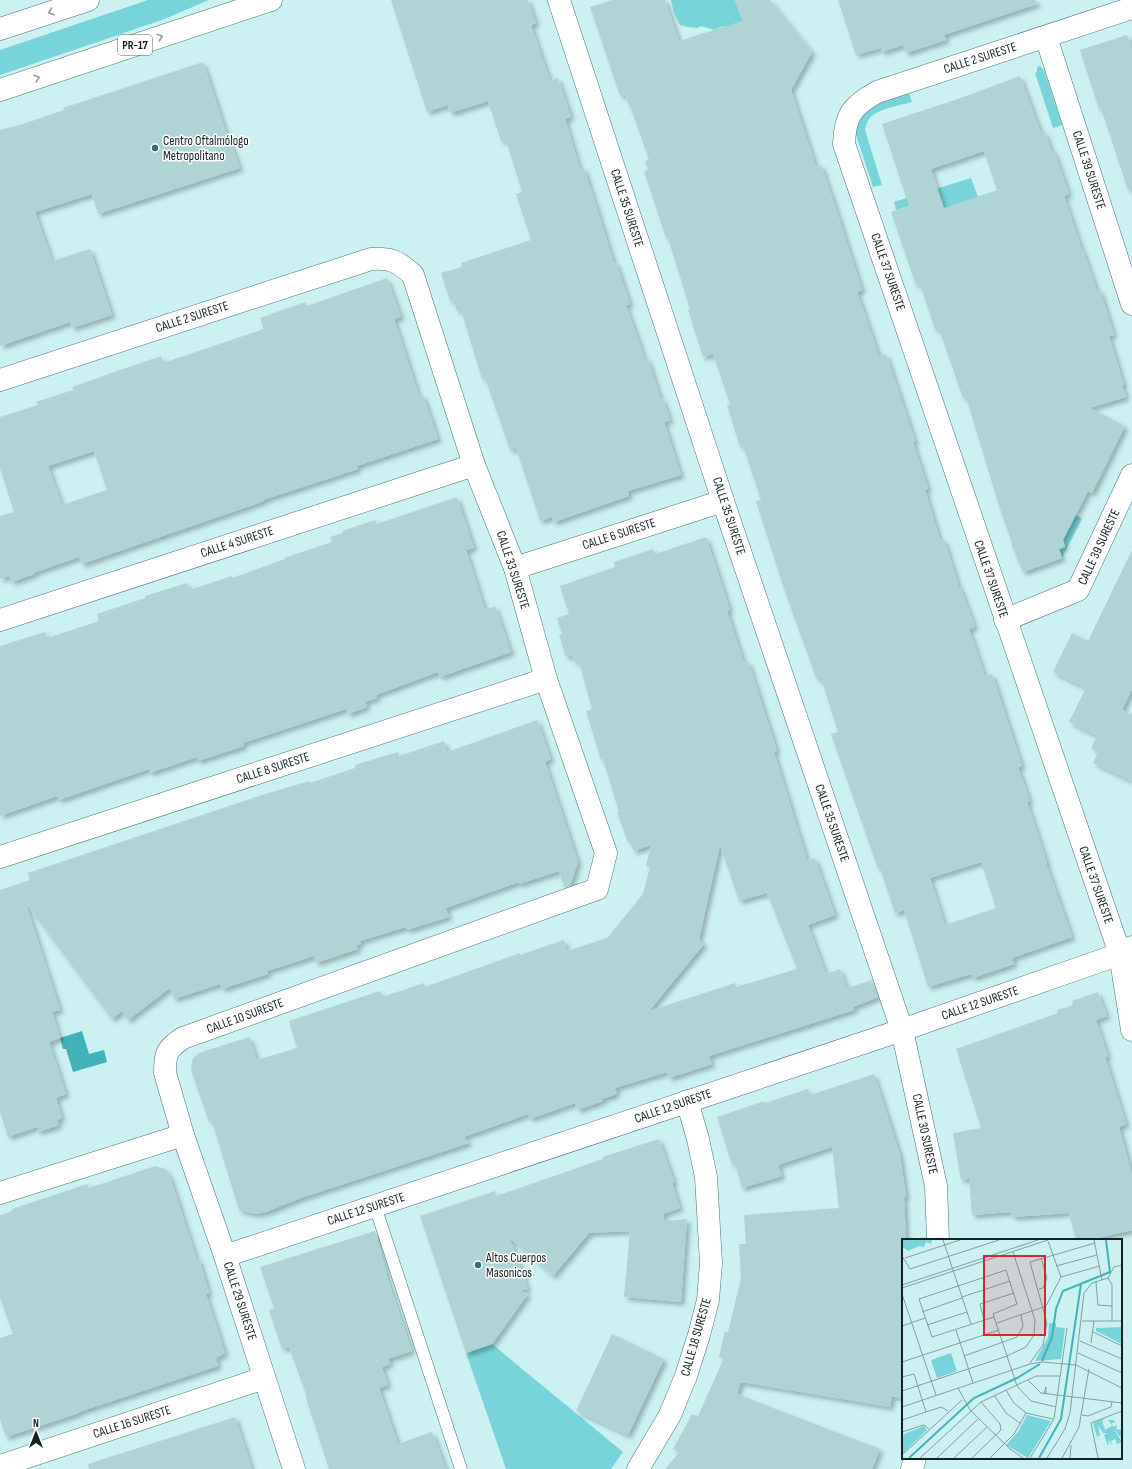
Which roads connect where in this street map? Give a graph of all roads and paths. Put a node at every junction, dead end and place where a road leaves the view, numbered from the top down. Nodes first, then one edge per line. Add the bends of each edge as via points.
1 (88, 0) edge
2 (271, 0) edge
3 (559, 0) edge
4 (1132, 8) edge
5 (0, 29) edge
6 (1046, 37) junction
7 (0, 90) edge
8 (845, 130) joint
9 (386, 258) joint
10 (1132, 304) edge
11 (0, 380) edge
12 (474, 465) junction
13 (1132, 475) edge
14 (723, 501) junction
15 (515, 568) junction
16 (0, 620) edge
17 (1006, 620) junction
18 (546, 679) junction
19 (0, 857) edge
20 (589, 892) joint
21 (1126, 951) edge
22 (902, 1030) junction
23 (1132, 1030) edge
24 (687, 1101) junction
25 (183, 1135) junction
26 (0, 1193) edge
27 (375, 1206) junction
28 (938, 1239) edge
29 (225, 1256) junction
30 (264, 1378) junction
31 (915, 1459) edge
32 (0, 1466) edge
33 (294, 1469) edge
34 (461, 1469) edge
35 (638, 1469) edge
36 (912, 1469) edge

1 -> 5 street
7 -> 2 street, PR-17
3 - 14 street, CALLE 35 SURESTE
4 - 6 street, CALLE 2 SURESTE
6 - 8 street, CALLE 2 SURESTE via 877,92 862,101 849,115
6 - 10 street, CALLE 39 SURESTE
8 - 17 street, CALLE 37 SURESTE via 844,144
9 - 11 street, CALLE 2 SURESTE via 371,259
9 - 12 street, CALLE 33 SURESTE via 402,265 413,275
12 - 15 street, CALLE 33 SURESTE
12 - 16 street, CALLE 4 SURESTE
13 - 17 street, CALLE 39 SURESTE via 1078,590
14 - 15 street, CALLE 6 SURESTE
14 - 22 street, CALLE 35 SURESTE
15 - 18 street, CALLE 33 SURESTE
17 - 21 street, CALLE 37 SURESTE
18 - 19 street, CALLE 8 SURESTE
18 - 20 street, CALLE 33 SURESTE via 606,853 597,889
20 - 25 street, CALLE 10 SURESTE via 183,1038 168,1051 165,1073
21 - 22 street, CALLE 12 SURESTE
21 - 23 street, CALLE 37 SURESTE
22 - 24 street, CALLE 12 SURESTE
22 - 28 street, CALLE 30 SURESTE via 936,1186
24 - 27 street, CALLE 12 SURESTE
24 - 35 street, CALLE 18 SURESTE via 706,1176 711,1263 708,1300 678,1395
25 - 26 street
25 - 29 street, CALLE 29 SURESTE
27 - 29 street, CALLE 12 SURESTE
27 - 34 lane
29 - 30 street, CALLE 29 SURESTE
30 - 32 street, CALLE 16 SURESTE
30 - 33 street, CALLE 29 SURESTE
31 - 36 street

